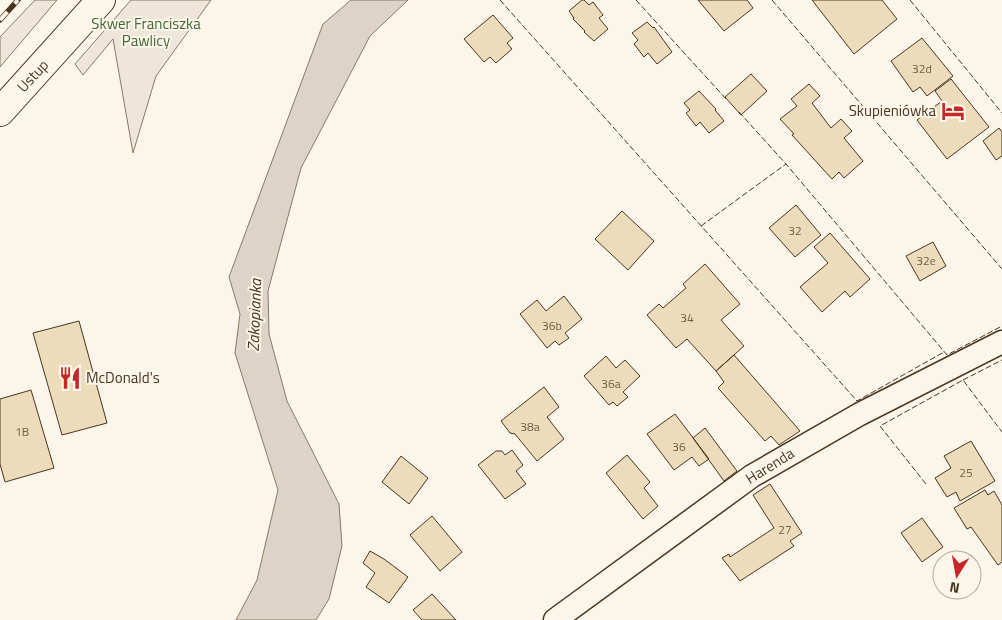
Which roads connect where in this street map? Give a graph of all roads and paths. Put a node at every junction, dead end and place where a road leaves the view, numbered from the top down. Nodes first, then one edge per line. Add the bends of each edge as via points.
1 (102, 0) edge
2 (0, 112) edge
3 (1002, 342) edge
4 (555, 620) edge

1 - 2 main road, Ustup
3 - 4 street, Harenda via 860,414 752,476

